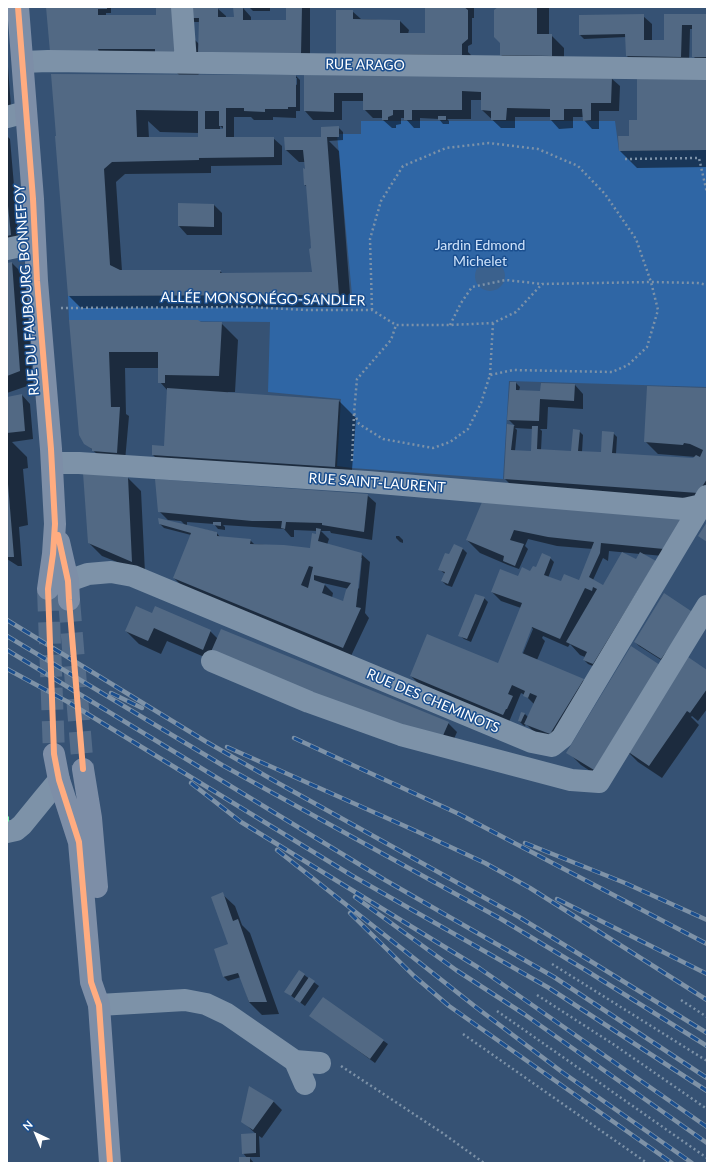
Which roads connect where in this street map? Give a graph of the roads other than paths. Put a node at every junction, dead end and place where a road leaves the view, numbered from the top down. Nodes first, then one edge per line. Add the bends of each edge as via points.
1 (18, 7) edge
2 (182, 7) edge
3 (23, 62) junction
4 (186, 62) junction
5 (707, 69) edge
6 (17, 114) edge
7 (35, 243) junction
8 (7, 249) edge
9 (52, 463) junction
10 (704, 501) edge
11 (55, 524) junction
12 (53, 554) junction
13 (48, 589) tunnel mouth
14 (68, 590) junction
15 (707, 606) edge
16 (212, 661) dead end
17 (54, 754) tunnel mouth
18 (83, 769) tunnel mouth
19 (59, 780) junction
20 (7, 832) edge
21 (99, 1005) junction
22 (295, 1061) junction
23 (327, 1062) road end
24 (305, 1084) dead end
25 (110, 1163) edge

1 - 3 main road, RUE DU FAUBOURG BONNEFOY
2 - 4 street
3 - 4 street, RUE ARAGO
3 - 6 main road, RUE DU FAUBOURG BONNEFOY
4 - 5 street, RUE ARAGO
6 - 7 main road, RUE DU FAUBOURG BONNEFOY via 33,199
7 - 8 street
7 - 9 main road, RUE DU FAUBOURG BONNEFOY
9 - 10 street, RUE SAINT-LAURENT via 368,482 684,509
9 - 11 main road, RUE DU FAUBOURG BONNEFOY
10 - 14 street, RUE DES CHEMINOTS via 562,738 552,746 532,742 133,576 111,572 88,574
11 - 12 main road, RUE DU FAUBOURG BONNEFOY
11 - 14 main road, RUE DU FAUBOURG BONNEFOY
12 - 13 main road, RUE DU FAUBOURG BONNEFOY
12 - 14 street
15 - 16 street via 599,782 570,780 401,735 309,702
17 - 19 main road
18 - 21 main road via 91,818 104,978
19 - 20 street via 22,825
19 - 21 main road via 79,842 91,982
21 - 22 street via 185,1000 206,1004 227,1014
21 - 25 main road
22 - 23 street
22 - 24 street

